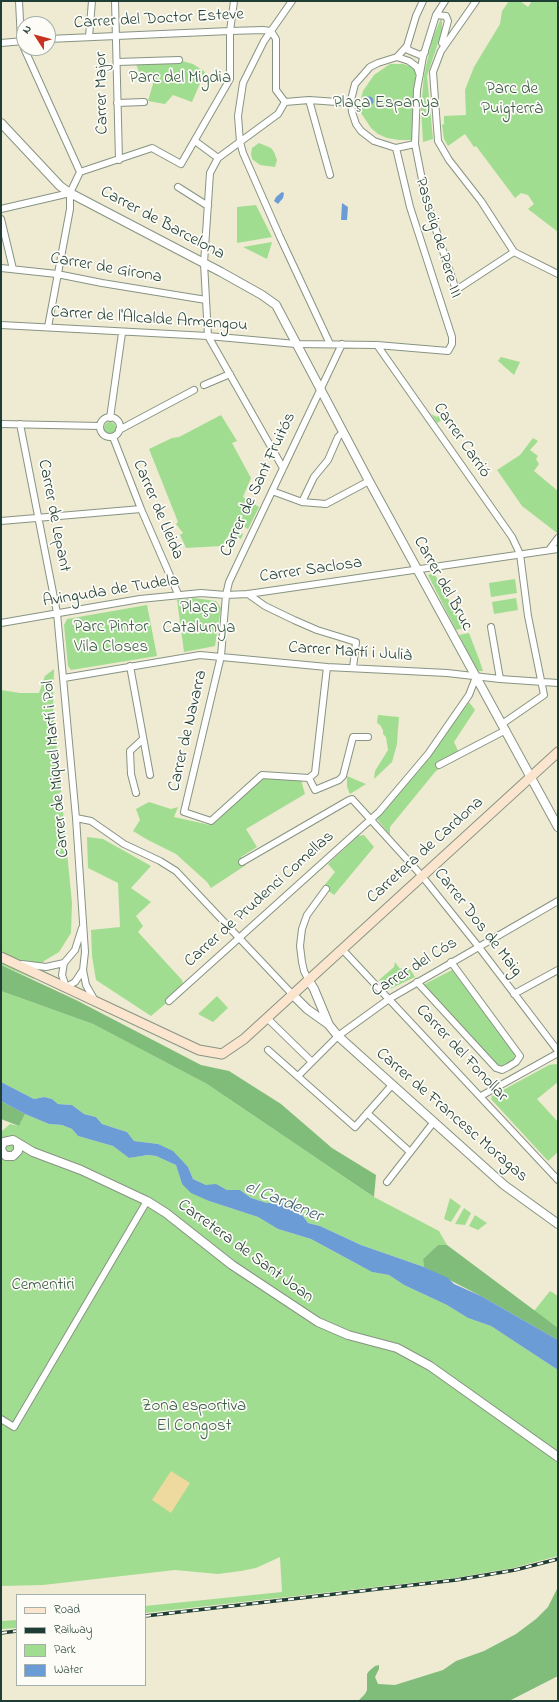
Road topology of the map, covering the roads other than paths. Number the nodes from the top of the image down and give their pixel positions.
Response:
1 (19, 1) edge
2 (92, 1) edge
3 (116, 1) edge
4 (234, 1) edge
5 (292, 1) edge
6 (423, 1) edge
7 (445, 1) edge
8 (476, 1) edge
9 (436, 15) junction
10 (20, 16) edge
11 (230, 31) junction
12 (271, 31) junction
13 (116, 36) junction
14 (89, 37) junction
15 (56, 39) edge
16 (16, 42) edge
17 (1, 43) edge
18 (445, 45) junction
19 (407, 46) junction
20 (425, 52) junction
21 (28, 56) edge
22 (398, 57) junction
23 (180, 60) dead end
24 (116, 62) junction
25 (419, 74) junction
26 (309, 100) junction
27 (144, 102) dead end
28 (285, 102) junction
29 (117, 103) junction
30 (351, 103) junction
31 (1, 122) edge
32 (195, 141) junction
33 (240, 142) junction
34 (415, 144) junction
35 (396, 148) junction
36 (218, 158) junction
37 (119, 160) junction
38 (80, 172) junction
39 (330, 175) dead end
40 (178, 187) dead end
41 (70, 193) junction
42 (208, 206) junction
43 (1, 209) edge
44 (1, 219) edge
45 (514, 252) junction
46 (204, 263) junction
47 (1, 268) edge
48 (13, 269) junction
49 (57, 274) junction
50 (558, 274) edge
51 (206, 300) junction
52 (1, 325) edge
53 (48, 327) junction
54 (122, 333) junction
55 (208, 336) junction
56 (296, 344) junction
57 (330, 344) junction
58 (342, 344) junction
59 (376, 345) junction
60 (448, 351) joint
61 (302, 355) joint
62 (230, 374) junction
63 (204, 385) dead end
64 (320, 387) junction
65 (194, 390) dead end
66 (110, 418) junction
67 (1, 424) edge
68 (20, 424) junction
69 (100, 426) junction
70 (119, 430) junction
71 (343, 432) junction
72 (112, 437) junction
73 (283, 468) junction
74 (369, 481) junction
75 (272, 492) junction
76 (302, 502) junction
77 (141, 509) junction
78 (39, 518) junction
79 (1, 521) edge
80 (558, 538) edge
81 (558, 549) edge
82 (549, 550) junction
83 (520, 554) junction
84 (418, 571) junction
85 (178, 594) junction
86 (248, 594) junction
87 (226, 595) junction
88 (57, 613) junction
89 (1, 624) edge
90 (491, 627) dead end
91 (222, 656) junction
92 (130, 666) junction
93 (327, 667) junction
94 (352, 668) junction
95 (476, 677) junction
96 (64, 678) junction
97 (500, 679) junction
98 (540, 681) junction
99 (558, 683) edge
100 (504, 727) junction
101 (368, 737) dead end
102 (142, 740) junction
103 (558, 752) edge
104 (439, 765) dead end
105 (150, 774) dead end
106 (531, 777) junction
107 (309, 778) junction
108 (136, 793) dead end
109 (76, 818) junction
110 (370, 821) junction
111 (558, 827) edge
112 (242, 862) dead end
113 (422, 876) junction
114 (326, 889) dead end
115 (558, 900) edge
116 (83, 923) junction
117 (238, 938) junction
118 (478, 946) junction
119 (342, 949) junction
120 (1, 957) edge
121 (12, 962) junction
122 (64, 962) junction
123 (451, 962) junction
124 (83, 970) junction
125 (558, 970) edge
126 (312, 976) junction
127 (417, 982) junction
128 (66, 987) junction
129 (292, 994) junction
130 (514, 994) junction
131 (94, 999) junction
132 (389, 999) junction
133 (170, 1001) dead end
134 (267, 1018) junction
135 (329, 1025) junction
136 (338, 1036) junction
137 (268, 1050) dead end
138 (558, 1052) edge
139 (312, 1062) junction
140 (298, 1076) junction
141 (392, 1085) junction
142 (481, 1096) junction
143 (367, 1113) junction
144 (433, 1123) junction
145 (18, 1144) junction
146 (2, 1148) edge
147 (33, 1152) junction
148 (410, 1152) junction
149 (16, 1155) junction
150 (558, 1180) edge
151 (386, 1182) dead end
152 (147, 1201) junction
153 (556, 1219) edge
154 (1, 1419) edge
155 (558, 1457) edge

1 - 10 street
2 - 14 street
3 - 13 street, Carrer Major
4 - 11 street
5 - 12 street
6 - 19 street
7 - 9 street
8 - 18 street
9 - 18 street
9 - 20 street
11 - 12 street, Carrer del Doctor Esteve
11 - 13 street, Carrer del Doctor Esteve
11 - 32 street
12 - 28 street
12 - 33 street
13 - 14 street, Carrer del Doctor Esteve
13 - 24 street, Carrer Major
14 - 15 street, Carrer del Doctor Esteve
16 - 17 street
18 - 45 street
19 - 20 street
19 - 22 street
20 - 25 street
21 - 38 street
22 - 25 street
22 - 30 street
23 - 24 street
24 - 29 street, Carrer Major
25 - 34 street
26 - 28 street
26 - 30 street
26 - 39 street
27 - 29 street
28 - 33 street
29 - 37 street, Carrer Major
30 - 35 street
31 - 41 street, Carrer de Barcelona
32 - 36 street
32 - 37 street
33 - 36 street
33 - 57 street
34 - 35 street
34 - 45 street, Passeig de Pere III
35 - 60 street, Passeig de Pere III
36 - 42 street
37 - 38 street
38 - 41 street
40 - 42 street
41 - 43 street
41 - 46 street, Carrer de Barcelona
41 - 49 street
42 - 46 street
44 - 48 street
45 - 50 street
46 - 51 street
46 - 56 street, Carrer de Barcelona
47 - 48 street, Carrer de Girona
48 - 49 street, Carrer de Girona
49 - 51 street, Carrer de Girona
49 - 53 street
51 - 55 street
52 - 53 street, Carrer de l'Alcalde Armengou
53 - 54 street, Carrer de l'Alcalde Armengou
54 - 55 street, Carrer de l'Alcalde Armengou
54 - 66 street
55 - 56 street, Carrer de l'Alcalde Armengou
55 - 62 street
56 - 57 street, Carrer de l'Alcalde Armengou
56 - 61 street, Carrer de Barcelona
57 - 58 street, Carrer de l'Alcalde Armengou
58 - 59 street, Carrer de l'Alcalde Armengou
58 - 64 street, Carrer de Sant Fruitós
59 - 60 street, Carrer de l'Alcalde Armengou
59 - 83 street, Carrer Carrió
61 - 64 street, Carrer del Bruc
62 - 63 street
62 - 73 street
64 - 71 street, Carrer del Bruc
64 - 73 street, Carrer de Sant Fruitós
65 - 70 street
66 - 69 street
66 - 70 street
67 - 68 street
68 - 69 street
68 - 78 street, Carrer de Lepant
69 - 72 street
70 - 72 street
71 - 74 street, Carrer del Bruc
71 - 76 street
72 - 77 street, Carrer de Lleida
73 - 75 street, Carrer de Sant Fruitós
74 - 76 street
74 - 84 street, Carrer del Bruc
75 - 76 street
75 - 87 street, Carrer de Sant Fruitós
77 - 78 street
77 - 85 street, Carrer de Lleida
78 - 79 street
78 - 88 street, Carrer de Lepant
80 - 82 street
81 - 82 street
82 - 83 street
83 - 84 street
83 - 98 street, Carrer Carrió
84 - 86 street, Carrer Saclosa
84 - 95 street, Carrer del Bruc
85 - 87 street, Avinguda de Tudela
85 - 88 street, Avinguda de Tudela
86 - 87 street, Carrer Saclosa
86 - 94 street
87 - 91 street
88 - 89 street, Avinguda de Tudela
88 - 96 street, Carrer de Miquel Martí i Pol
90 - 97 street
91 - 92 street, Carrer Martí i Julià
91 - 93 street, Carrer Martí i Julià
91 - 107 street, Carrer de Navarra
92 - 96 street, Carrer Martí i Julià
92 - 102 street
93 - 94 street, Carrer Martí i Julià
93 - 107 street
94 - 95 street, Carrer Martí i Julià
95 - 97 street, Carrer Martí i Julià
95 - 100 street, Carrer del Bruc
95 - 110 street, Carrer de Prudenci Comellas
96 - 109 street, Carrer de Miquel Martí i Pol
97 - 98 street, Carrer Martí i Julià
98 - 99 street, Carrer Martí i Julià
98 - 100 street, Carrer Carrió
100 - 104 street
100 - 106 street, Carrer del Bruc
101 - 107 street
102 - 105 street
102 - 108 street
103 - 106 main road, Carretera de Cardona
106 - 111 street, Carrer del Bruc
106 - 113 main road, Carretera de Cardona
109 - 116 street, Carrer de Miquel Martí i Pol
109 - 117 street
110 - 112 street, Carrer Dos de Maig
110 - 113 street, Carrer Dos de Maig
110 - 117 street, Carrer de Prudenci Comellas
113 - 118 street, Carrer Dos de Maig
113 - 119 main road, Carretera de Cardona
114 - 126 street
115 - 118 street, Carrer del Cós
116 - 122 street, Carrer de Miquel Martí i Pol
116 - 124 street, Carrer de Miquel Martí i Pol
117 - 129 street
117 - 133 street, Carrer de Prudenci Comellas
118 - 123 street, Carrer del Cós
118 - 130 street, Carrer Dos de Maig
119 - 126 main road, Carretera de Cardona
119 - 132 street, Carrer del Fonollar
120 - 121 main road, Carretera de Cardona
121 - 122 street
121 - 128 main road, Carretera de Cardona
122 - 128 street
123 - 127 street, Carrer del Cós
123 - 127 street
124 - 128 street
124 - 131 street, Carrer de Miquel Martí i Pol
125 - 130 street
126 - 129 main road, Carretera de Cardona
126 - 135 street, Carrer de Francesc Moragas
127 - 132 street, Carrer del Cós
128 - 131 main road, Carretera de Cardona
129 - 134 main road, Carretera de Cardona
129 - 135 street, Carrer de Francesc Moragas
130 - 138 street, Carrer Dos de Maig
131 - 134 main road, Carretera de Cardona
132 - 136 street, Carrer del Cós
132 - 142 street, Carrer del Fonollar
134 - 139 street
135 - 136 street, Carrer de Francesc Moragas
136 - 139 street, Carrer del Cós
136 - 141 street, Carrer de Francesc Moragas
137 - 140 street
138 - 142 street
139 - 140 street, Carrer del Cós
140 - 143 street
141 - 143 street
141 - 144 street, Carrer de Francesc Moragas
142 - 150 street, Carrer del Fonollar
143 - 148 street
144 - 148 street
144 - 153 street, Carrer de Francesc Moragas
145 - 146 street
145 - 147 street, Carretera de Sant Joan
145 - 149 street
146 - 149 street
147 - 149 street
147 - 152 street, Carretera de Sant Joan
148 - 151 street
152 - 154 street
152 - 155 street, Carretera de Sant Joan

